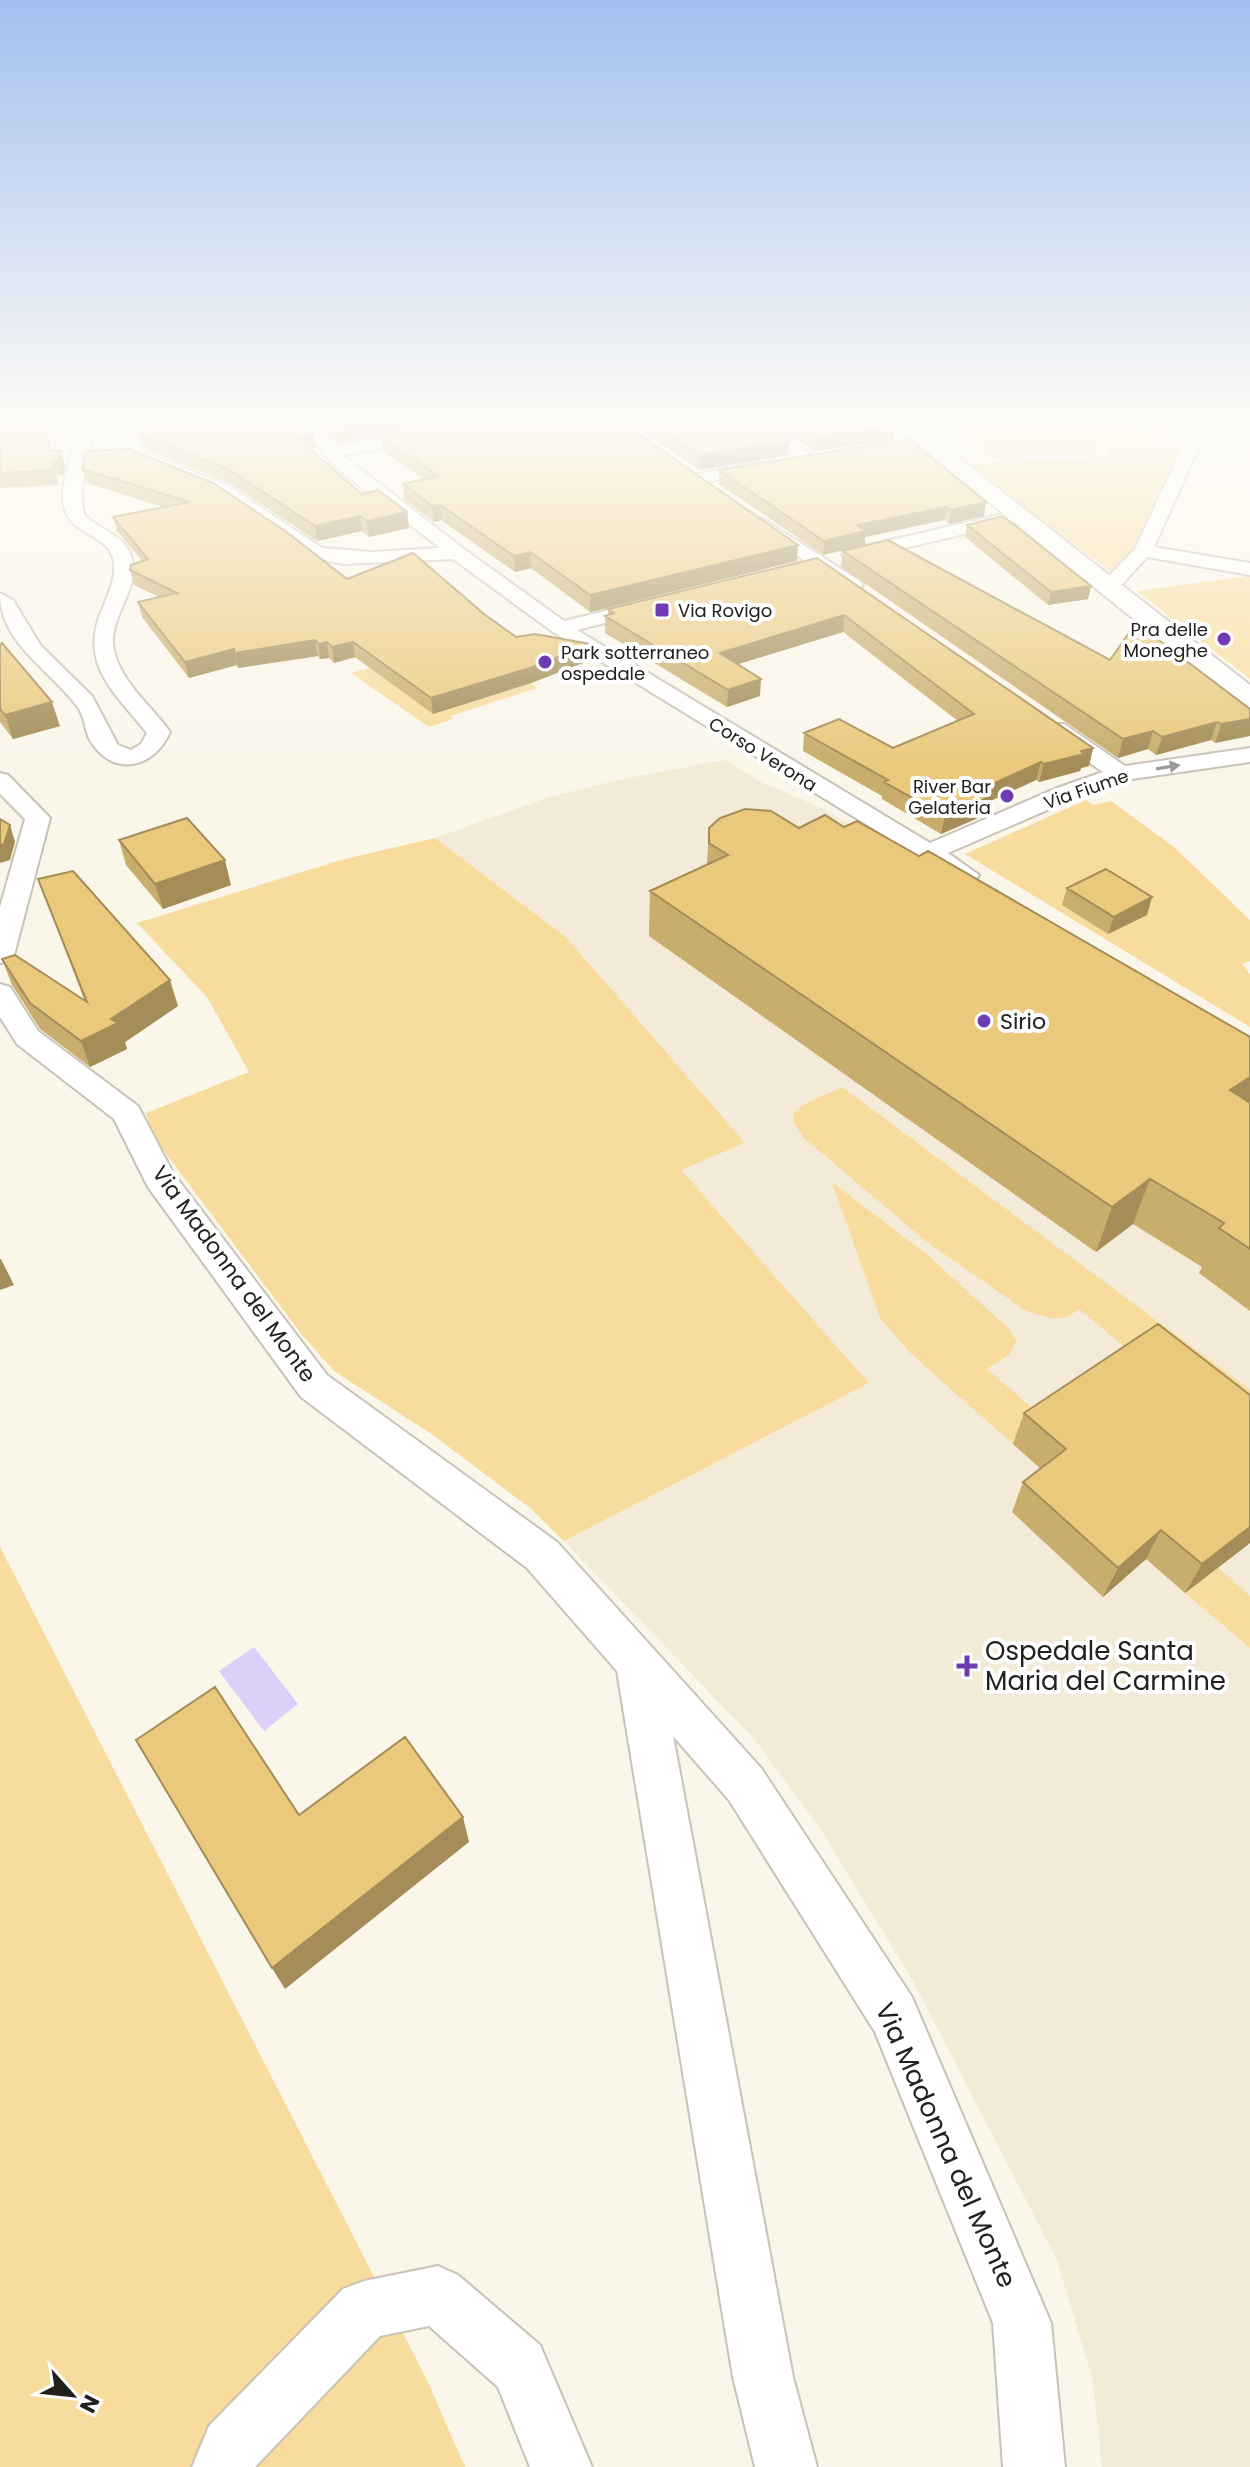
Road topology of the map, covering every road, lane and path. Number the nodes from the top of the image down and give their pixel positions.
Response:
1 (101, 537) edge
2 (293, 537) edge
3 (437, 537) edge
4 (781, 537) edge
5 (927, 537) edge
6 (1047, 537) edge
7 (1149, 537) edge
8 (1143, 551) junction
9 (457, 553) junction
10 (819, 563) junction
11 (797, 568) edge
12 (1250, 569) edge
13 (1108, 588) junction
14 (865, 594) edge
15 (0, 599) edge
16 (665, 601) edge
17 (560, 628) junction
18 (1250, 699) edge
19 (1040, 718) edge
20 (1250, 755) edge
21 (1121, 774) junction
22 (0, 780) edge
23 (930, 852) junction
24 (992, 891) edge
25 (0, 955) edge
26 (0, 993) edge
27 (637, 1662) junction
28 (223, 2467) edge
29 (561, 2467) edge
30 (786, 2467) edge
31 (1034, 2467) edge

1 - 15 street
2 - 9 street
3 - 9 street, Corso Verona
4 - 10 street
5 - 10 street
6 - 13 main road
7 - 8 street
8 - 12 street
8 - 13 street
9 - 17 street, Corso Verona
10 - 11 street
10 - 14 street
13 - 18 main road
16 - 17 street
17 - 23 street, Corso Verona
19 - 21 street
21 -> 20 street, Via Fiume
21 - 23 street, Via Fiume
22 - 25 street
23 - 24 street, Corso Verona
26 - 27 street, Via Madonna del Monte
27 - 30 street
27 - 31 street, Via Madonna del Monte
28 - 29 street

